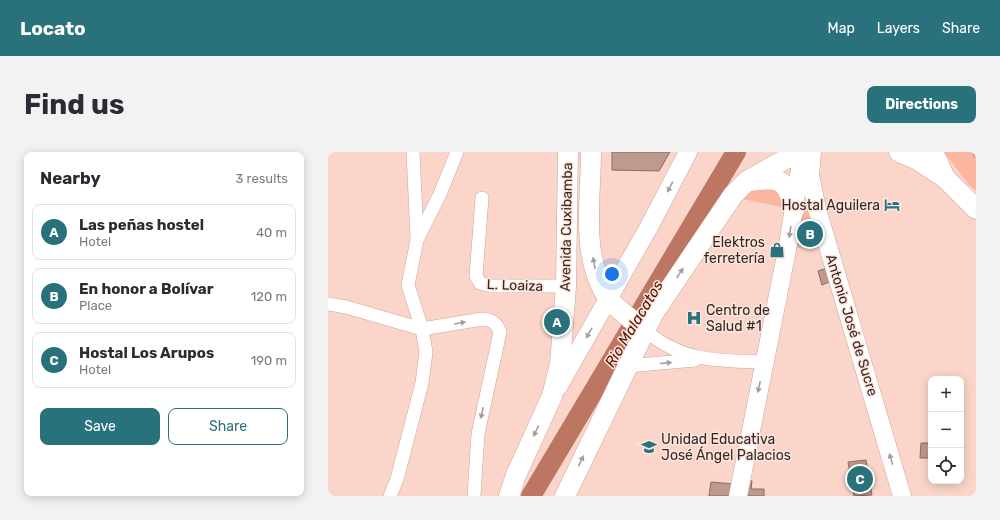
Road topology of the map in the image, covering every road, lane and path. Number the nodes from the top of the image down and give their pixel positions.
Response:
1 (413, 152) edge
2 (457, 152) edge
3 (568, 152) edge
4 (590, 152) edge
5 (688, 152) edge
6 (798, 152) edge
7 (802, 152) edge
8 (812, 152) edge
9 (899, 152) edge
10 (933, 152) edge
11 (945, 178) junction
12 (747, 181) junction
13 (482, 198) dead end
14 (817, 209) junction
15 (976, 209) edge
16 (794, 212) junction
17 (417, 240) junction
18 (566, 286) junction
19 (328, 294) edge
20 (608, 299) junction
21 (328, 304) edge
22 (346, 307) junction
23 (422, 329) junction
24 (645, 330) junction
25 (708, 359) junction
26 (764, 362) junction
27 (627, 366) junction
28 (552, 396) junction
29 (390, 496) edge
30 (474, 496) edge
31 (509, 496) edge
32 (565, 496) edge
33 (738, 496) edge
34 (902, 496) edge

1 - 17 street
2 - 17 street
3 - 18 main road, Avenida Cuxibamba
20 -> 4 main road, Avenida Cuxibamba
5 -> 20 street
6 - 12 main road
7 - 16 street
8 - 14 street, Antonio José de Sucre
9 - 11 main road
10 - 11 main road
11 - 15 main road
12 - 16 main road
24 -> 12 main road
13 - 18 street, L. Loaiza
14 - 16 street
34 -> 14 street, Antonio José de Sucre
16 -> 26 street
17 - 23 street
18 - 28 main road, Avenida Cuxibamba
19 - 22 street
20 - 24 main road
20 -> 28 street
21 - 22 street
22 - 23 street
23 - 29 street
23 -> 30 street
24 - 25 street
24 - 27 main road
25 - 26 street
27 -> 25 street
26 -> 33 street
32 -> 27 main road
28 -> 31 main road, Avenida Cuxibamba

